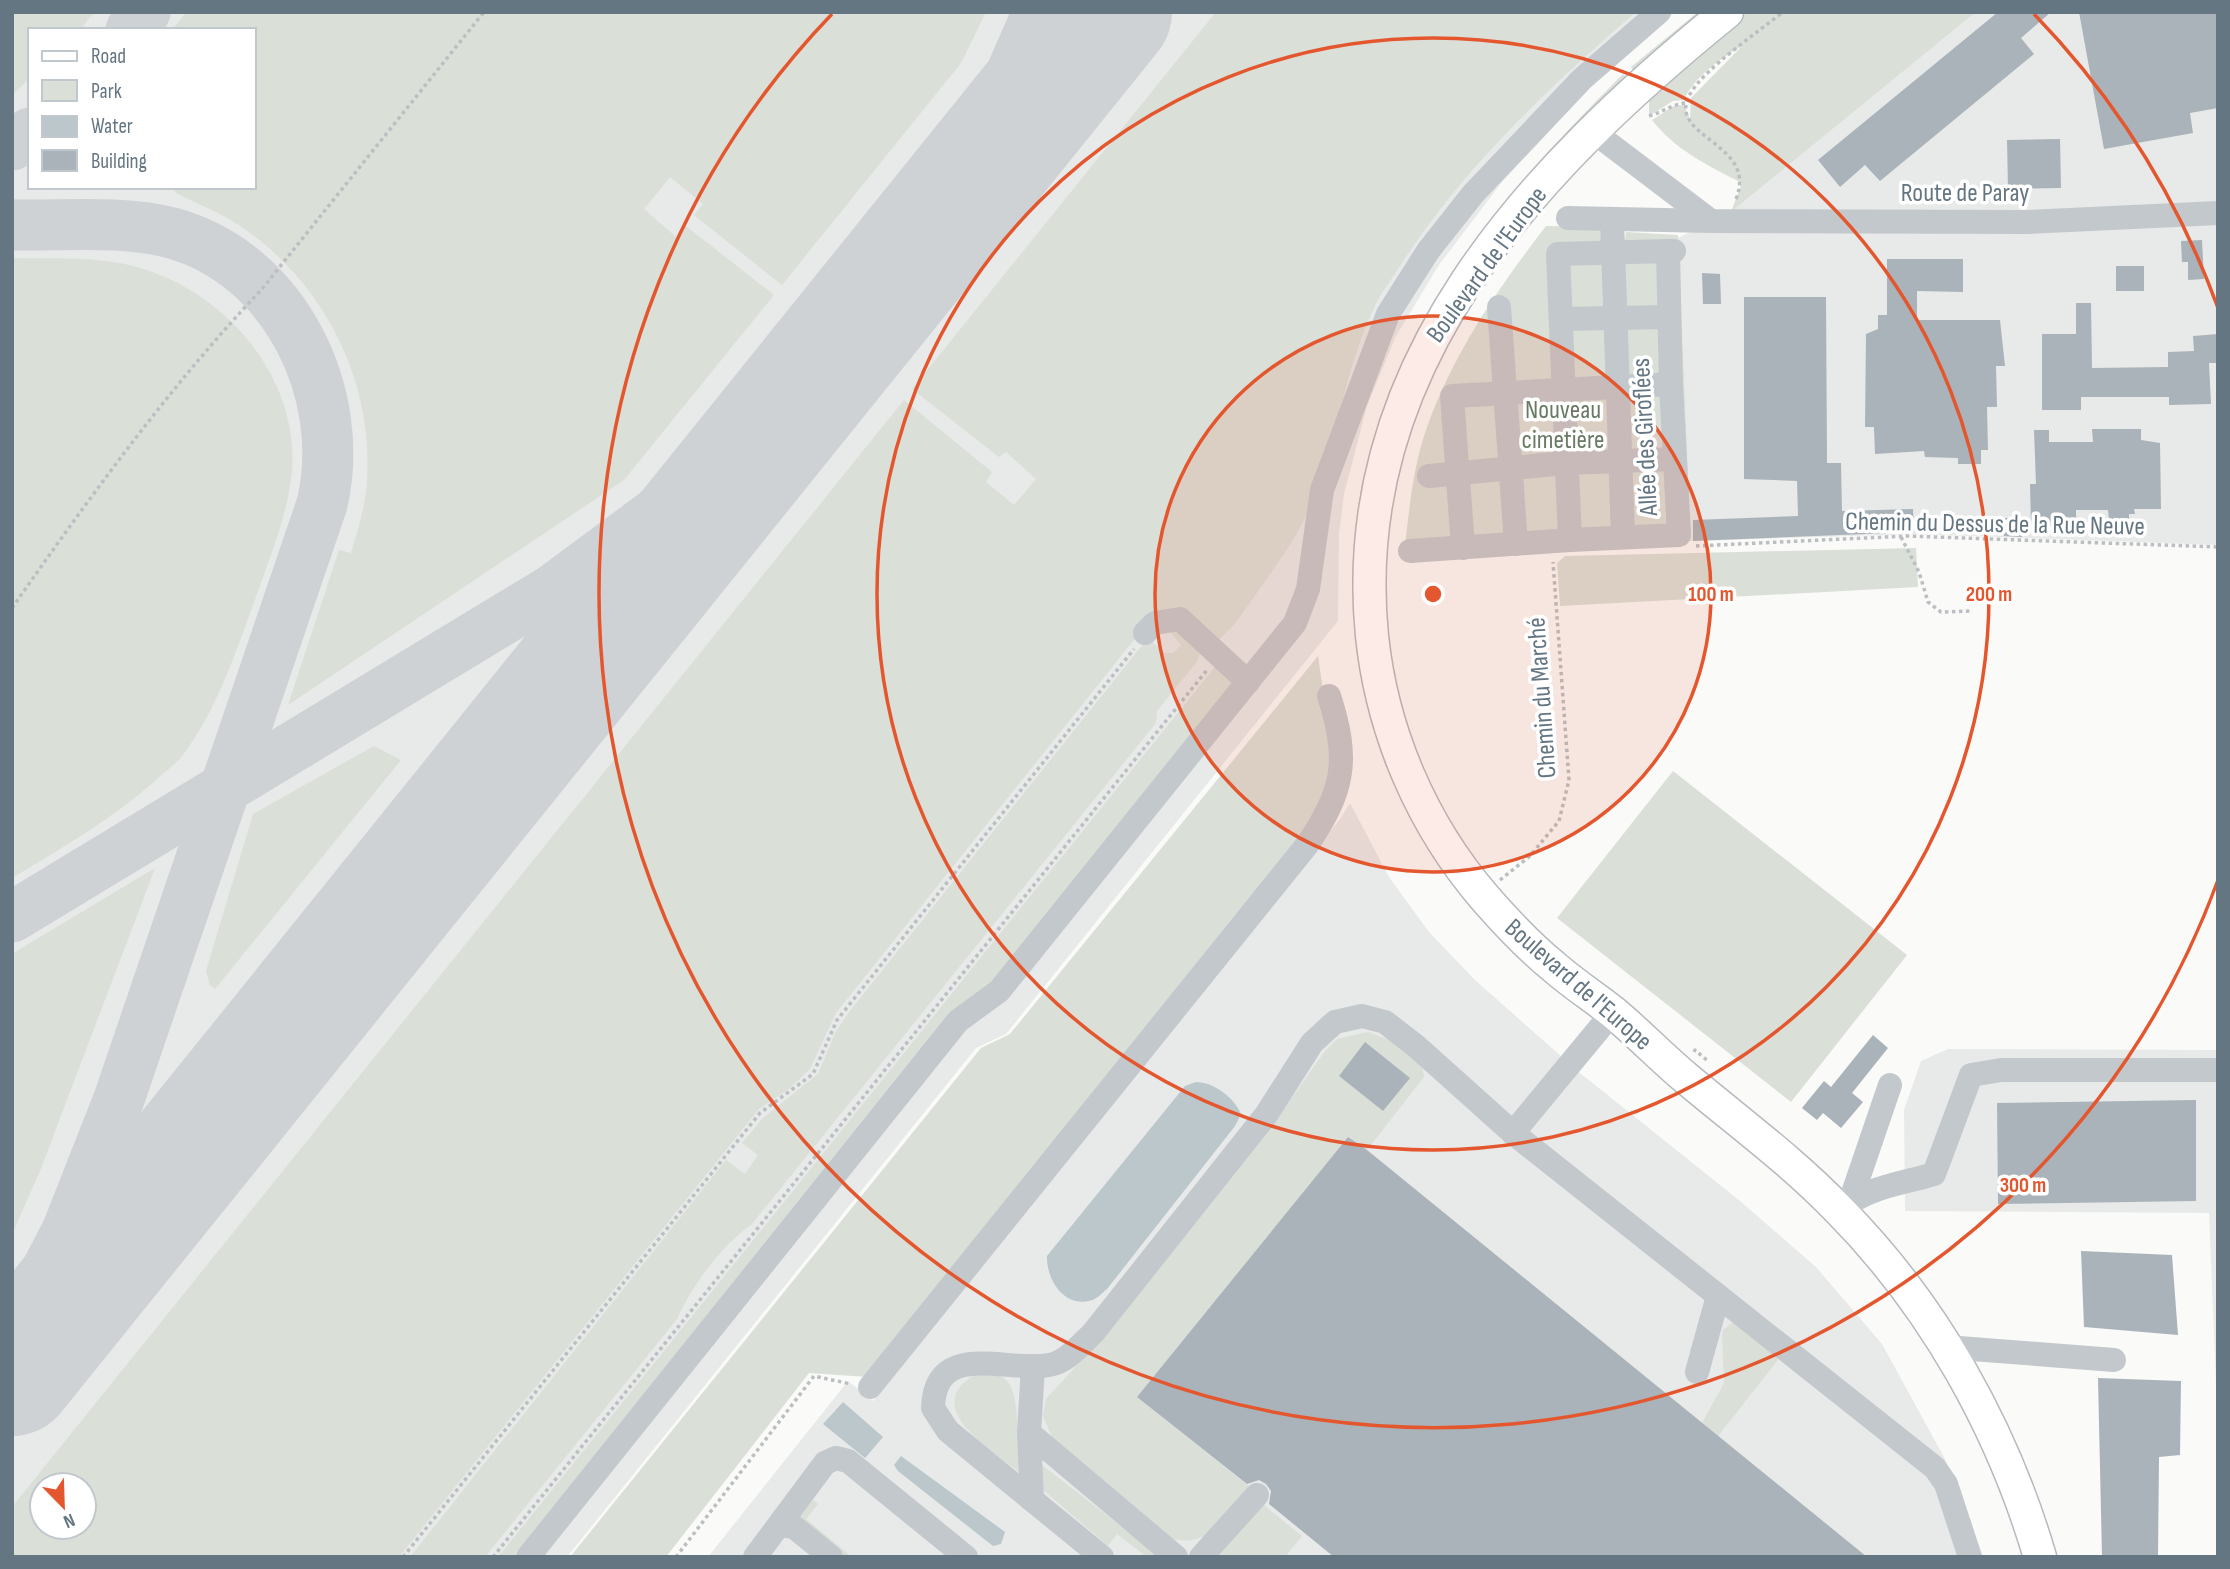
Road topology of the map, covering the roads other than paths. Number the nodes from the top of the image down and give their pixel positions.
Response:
1 (1659, 12) edge
2 (1727, 12) edge
3 (1591, 130) junction
4 (2218, 213) edge
5 (1568, 218) dead end
6 (1612, 219) junction
7 (1712, 221) junction
8 (1613, 251) junction
9 (1499, 307) dead end
10 (1669, 317) junction
11 (1615, 318) junction
12 (1561, 319) junction
13 (1671, 384) junction
14 (1618, 387) junction
15 (1562, 388) junction
16 (1505, 392) junction
17 (1675, 459) junction
18 (1620, 461) junction
19 (1565, 463) junction
20 (1511, 468) junction
21 (1458, 473) junction
22 (1429, 475) dead end
23 (1623, 537) junction
24 (1516, 544) junction
25 (1463, 548) junction
26 (1562, 549) junction
27 (1410, 551) dead end
28 (1145, 633) road end
29 (1248, 682) junction
30 (1329, 696) dead end
31 (1613, 1012) junction
32 (2218, 1070) edge
33 (1890, 1085) dead end
34 (1513, 1133) junction
35 (1845, 1206) junction
36 (1718, 1296) junction
37 (1946, 1348) junction
38 (2113, 1360) dead end
39 (1033, 1366) junction
40 (1697, 1372) dead end
41 (870, 1387) road end
42 (1030, 1433) junction
43 (1257, 1495) dead end
44 (1032, 1500) junction
45 (780, 1525) junction
46 (964, 1556) edge
47 (528, 1557) edge
48 (755, 1557) edge
49 (831, 1557) edge
50 (1102, 1557) edge
51 (1177, 1557) edge
52 (1201, 1557) edge
53 (1970, 1557) edge
54 (2040, 1557) edge

1 - 29 street
2 - 3 main road, Boulevard de l'Europe
3 - 7 street
3 - 31 main road, Boulevard de l'Europe
4 - 7 street, Route de Paray
5 - 6 street, Route de Paray
6 - 7 street, Route de Paray
6 - 8 street
8 - 10 street, Allée des Giroflées
8 - 11 street
8 - 12 street, Allée des Giroflées
9 - 16 street
10 - 11 street
10 - 13 street, Allée des Giroflées
11 - 12 street
11 - 14 street
12 - 15 street, Allée des Giroflées
13 - 14 street
13 - 17 street, Allée des Giroflées
14 - 15 street
14 - 18 street
15 - 16 street
15 - 19 street, Allée des Giroflées
16 - 20 street
16 - 21 street
17 - 18 street
17 - 23 street, Allée des Giroflées
18 - 19 street
18 - 23 street
19 - 20 street
19 - 26 street, Allée des Giroflées
20 - 21 street
20 - 24 street
21 - 22 street
21 - 25 street
23 - 26 street, Allée des Giroflées
24 - 25 street
24 - 26 street
25 - 27 street
28 - 29 street
29 - 47 street
30 - 41 street
31 - 34 street
31 - 35 main road, Boulevard de l'Europe
32 - 35 street
33 - 35 street
34 - 36 street
34 - 39 street
35 - 37 main road, Boulevard de l'Europe
36 - 40 street
36 - 53 street
37 - 38 street
37 - 54 main road, Boulevard de l'Europe
39 - 42 street
39 - 44 street
42 - 44 street
42 - 51 street
43 - 52 street
44 - 50 street
45 - 46 street
45 - 48 street
45 - 49 street

